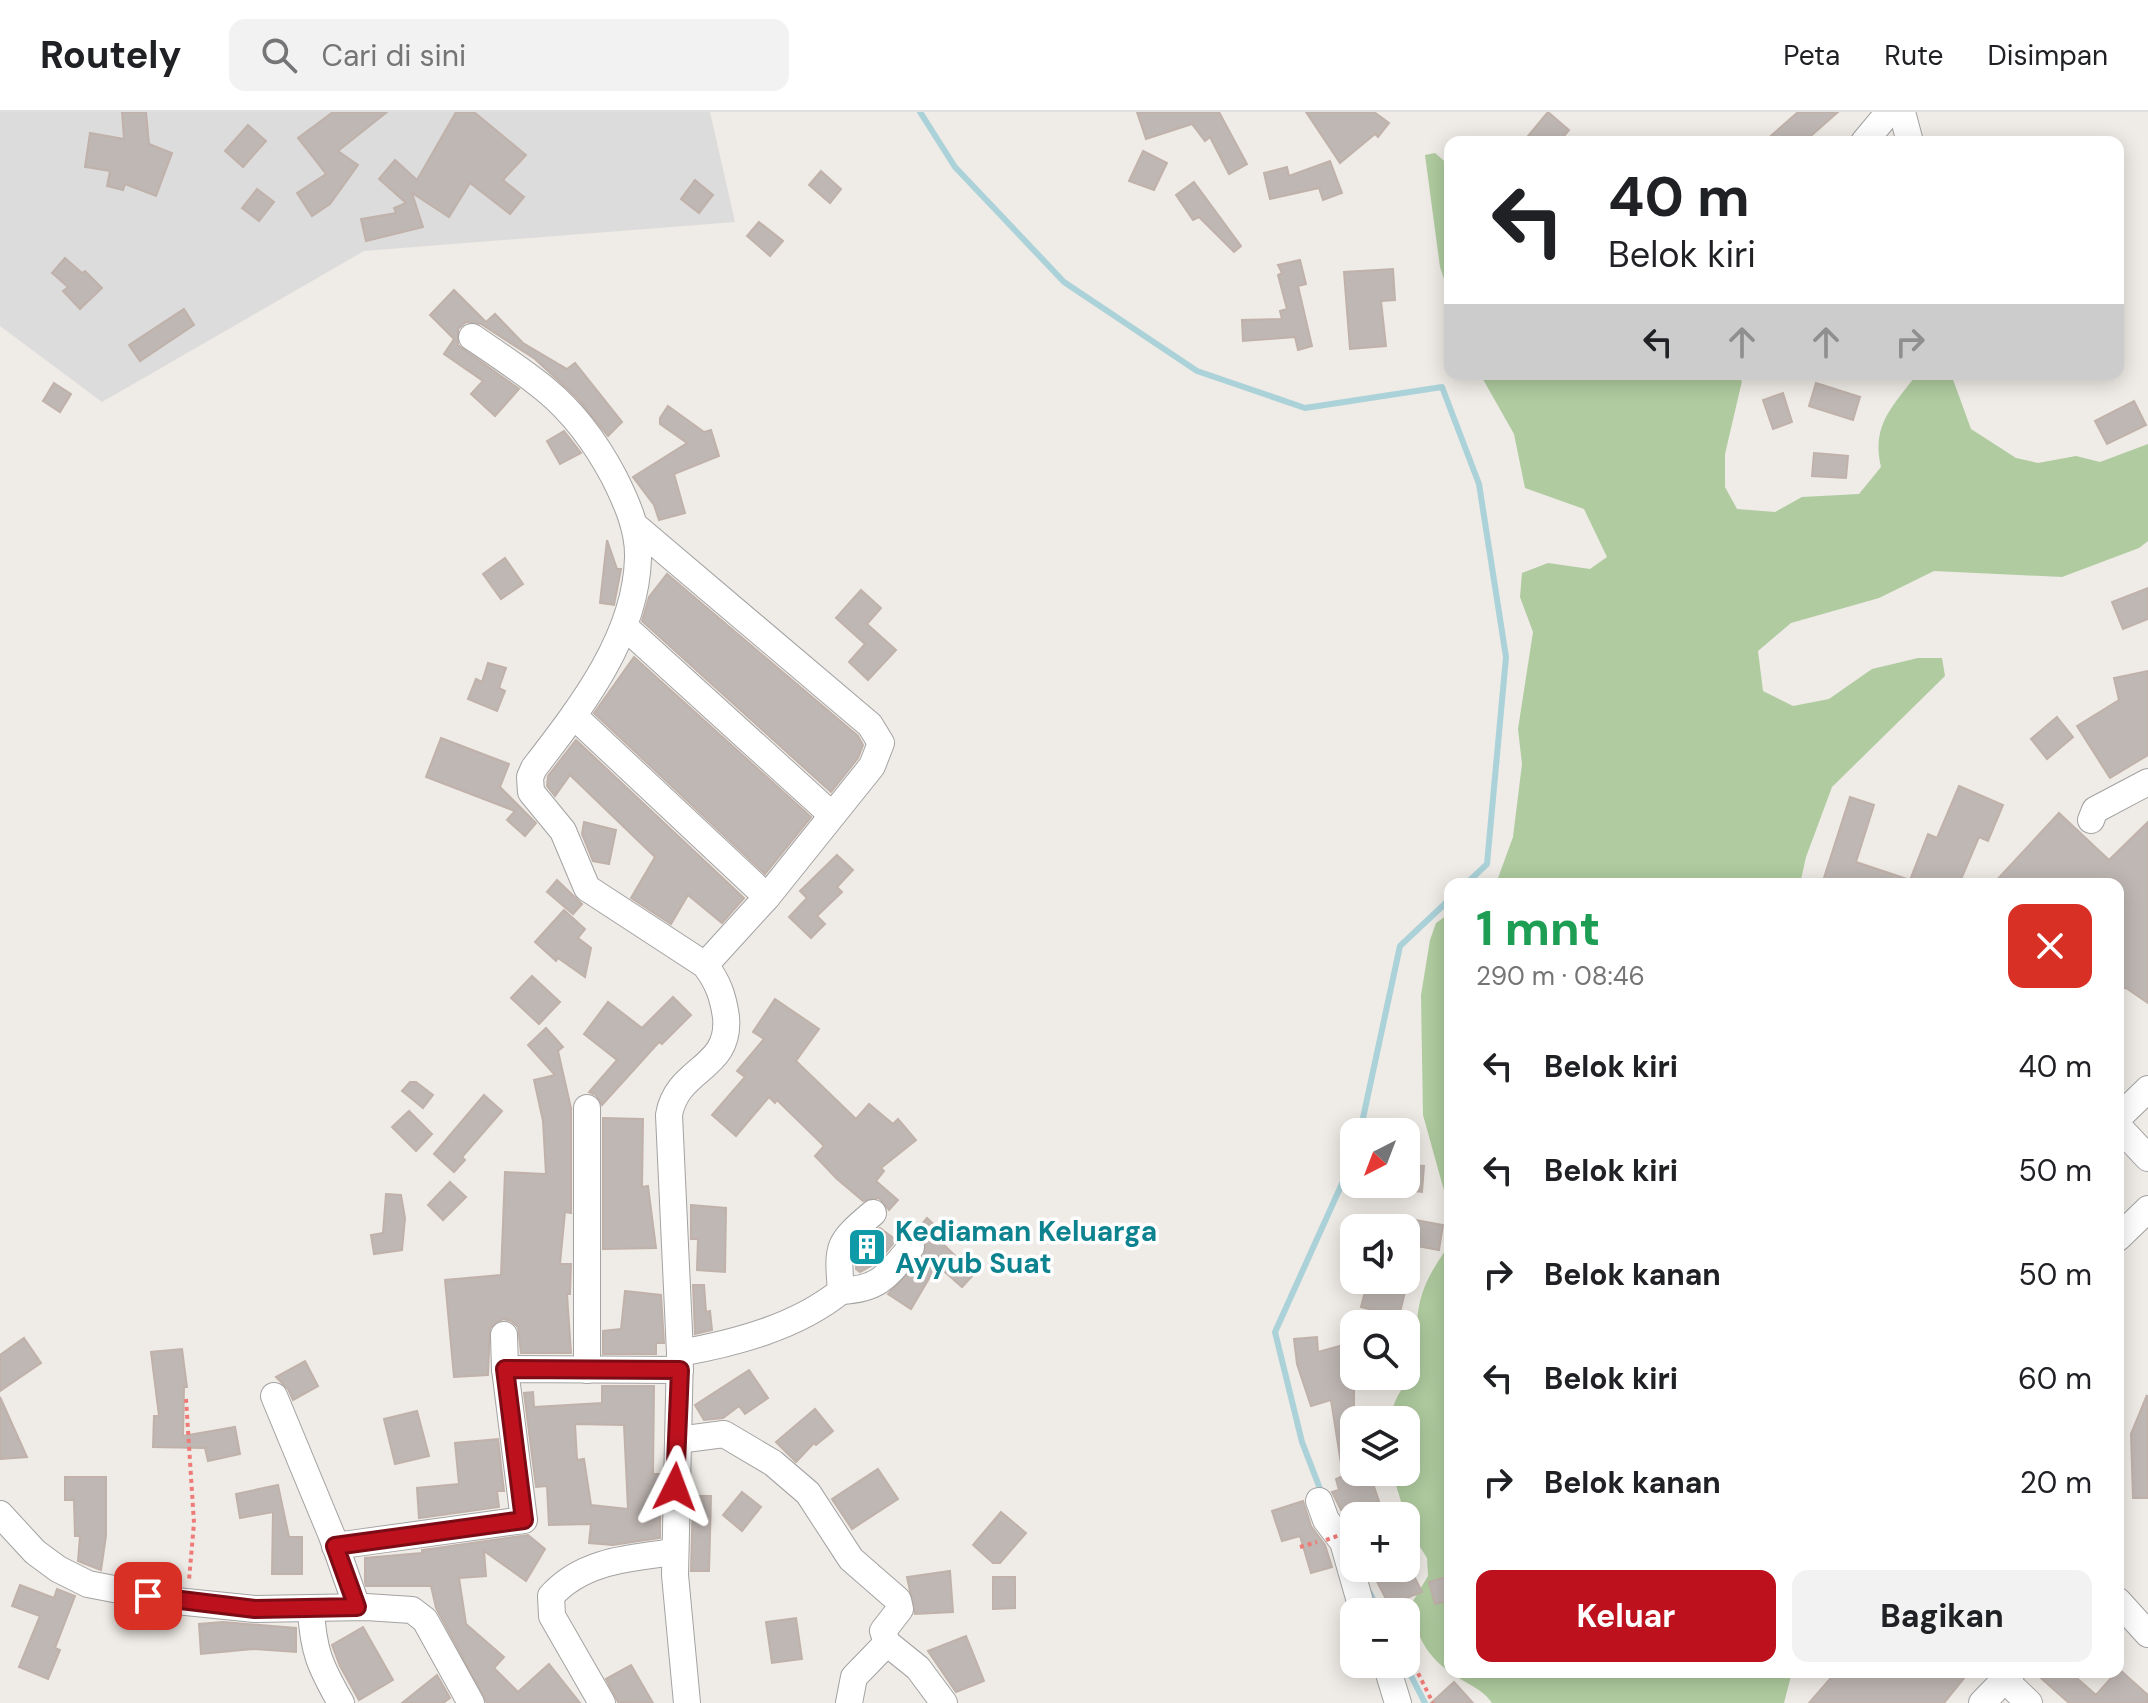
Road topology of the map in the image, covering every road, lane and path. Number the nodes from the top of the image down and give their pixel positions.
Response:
1 (1889, 112) edge
2 (1902, 112) edge
3 (1869, 136) edge
4 (1908, 136) edge
5 (472, 337) dead end
6 (634, 525) junction
7 (625, 627) junction
8 (574, 716) junction
9 (2148, 782) edge
10 (832, 815) junction
11 (2091, 820) dead end
12 (767, 897) junction
13 (705, 965) junction
14 (2148, 1089) edge
15 (587, 1108) dead end
16 (2124, 1112) edge
17 (2124, 1132) edge
18 (2148, 1158) edge
19 (2148, 1209) edge
20 (873, 1213) dead end
21 (2124, 1232) edge
22 (911, 1247) dead end
23 (841, 1291) junction
24 (504, 1335) dead end
25 (680, 1362) junction
26 (505, 1369) junction
27 (587, 1370) junction
28 (274, 1396) dead end
29 (186, 1399) dead end
30 (678, 1440) junction
31 (1319, 1501) dead end
32 (0, 1514) edge
33 (1340, 1535) edge
34 (1326, 1540) dead end
35 (335, 1546) junction
36 (675, 1552) junction
37 (1359, 1598) edge
38 (187, 1602) junction
39 (357, 1607) junction
40 (2124, 1608) edge
41 (311, 1609) junction
42 (2148, 1634) edge
43 (887, 1643) junction
44 (1420, 1677) edge
45 (1390, 1678) edge
46 (2007, 1678) edge
47 (2010, 1678) edge
48 (341, 1703) edge
49 (471, 1703) edge
50 (602, 1703) edge
51 (687, 1703) edge
52 (849, 1703) edge
53 (944, 1703) edge
54 (1398, 1703) edge
55 (1433, 1703) edge
56 (1982, 1703) edge
57 (2029, 1703) edge

1 - 3 street
2 - 4 street
5 - 6 street
6 - 7 street
6 - 10 street
7 - 8 street
7 - 10 street
8 - 12 street
8 - 13 street
9 - 11 street
10 - 12 street
12 - 13 street
13 - 25 street
14 - 16 street
15 - 27 street
17 - 18 street
19 - 21 street
20 - 23 street
22 - 23 street
23 - 25 street
24 - 26 street
25 - 27 street
25 - 30 street
26 - 27 street
26 - 35 street
28 - 35 street
29 - 38 path
30 - 36 street
30 - 43 street
31 - 37 street
32 - 38 street
33 - 34 path, bridge
35 - 39 street
36 - 50 street
36 - 51 street
38 - 41 street
39 - 41 street
39 - 49 street
40 - 42 street
41 - 48 street
43 - 52 street
43 - 53 street
44 - 55 path
45 - 54 street
46 - 56 street
47 - 57 street

